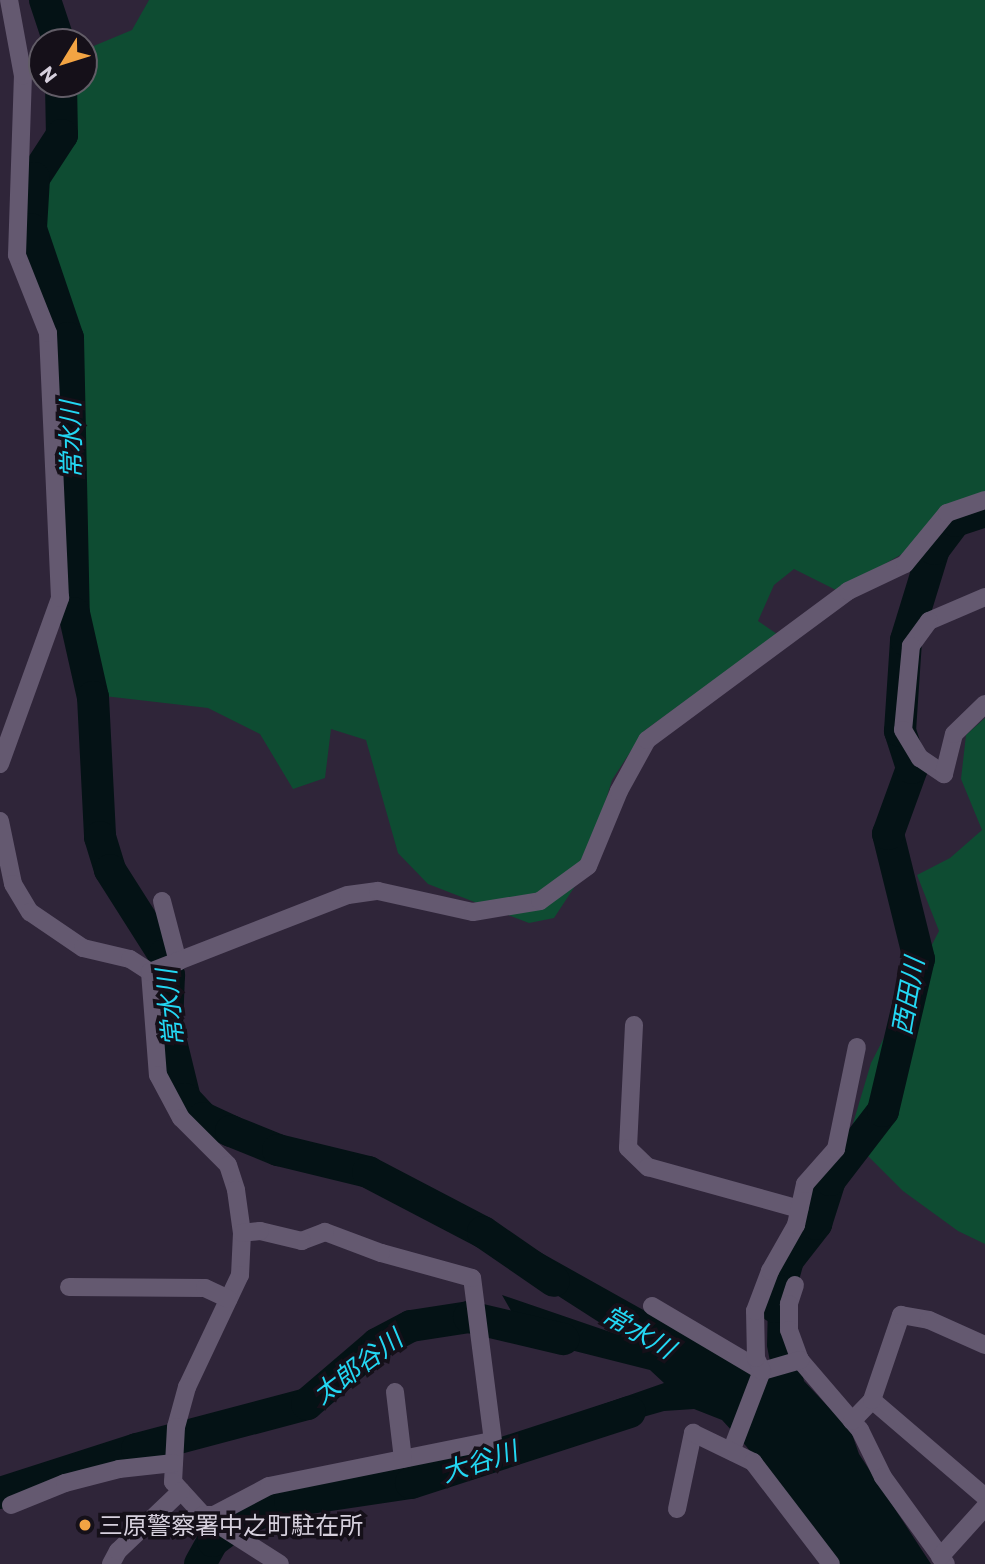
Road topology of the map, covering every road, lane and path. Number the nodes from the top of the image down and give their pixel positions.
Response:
1 (9, 0) edge
2 (985, 500) edge
3 (985, 597) edge
4 (985, 704) edge
5 (0, 764) edge
6 (0, 821) edge
7 (162, 901) dead end
8 (178, 962) junction
9 (150, 972) junction
10 (634, 1025) dead end
11 (857, 1047) dead end
12 (799, 1209) junction
13 (242, 1233) junction
14 (795, 1285) dead end
15 (69, 1287) dead end
16 (229, 1299) junction
17 (652, 1306) dead end
18 (985, 1345) edge
19 (800, 1360) junction
20 (762, 1371) junction
21 (395, 1392) dead end
22 (872, 1400) junction
23 (852, 1421) junction
24 (732, 1449) junction
25 (174, 1458) junction
26 (403, 1459) junction
27 (181, 1491) junction
28 (985, 1497) edge
29 (11, 1505) dead end
30 (985, 1507) edge
31 (677, 1509) dead end
32 (204, 1515) junction
33 (943, 1561) edge
34 (111, 1564) edge
35 (280, 1564) edge
36 (831, 1564) edge

1 - 5 street
2 - 8 street
3 - 4 street
6 - 9 street
7 - 8 street
8 - 9 street
9 - 13 street
10 - 12 street
11 - 12 street
12 - 20 street
13 - 16 street
13 - 26 street
14 - 19 street
15 - 16 street
16 - 25 street
17 - 20 street
18 - 22 street
19 - 20 street
19 - 23 street
20 - 24 street
21 - 26 street
22 - 23 street
22 - 28 street
23 - 33 street
24 - 31 street
24 - 36 street
25 - 27 street
25 - 29 street
26 - 32 street
27 - 32 street
27 - 34 street
30 - 33 street
32 - 35 street

